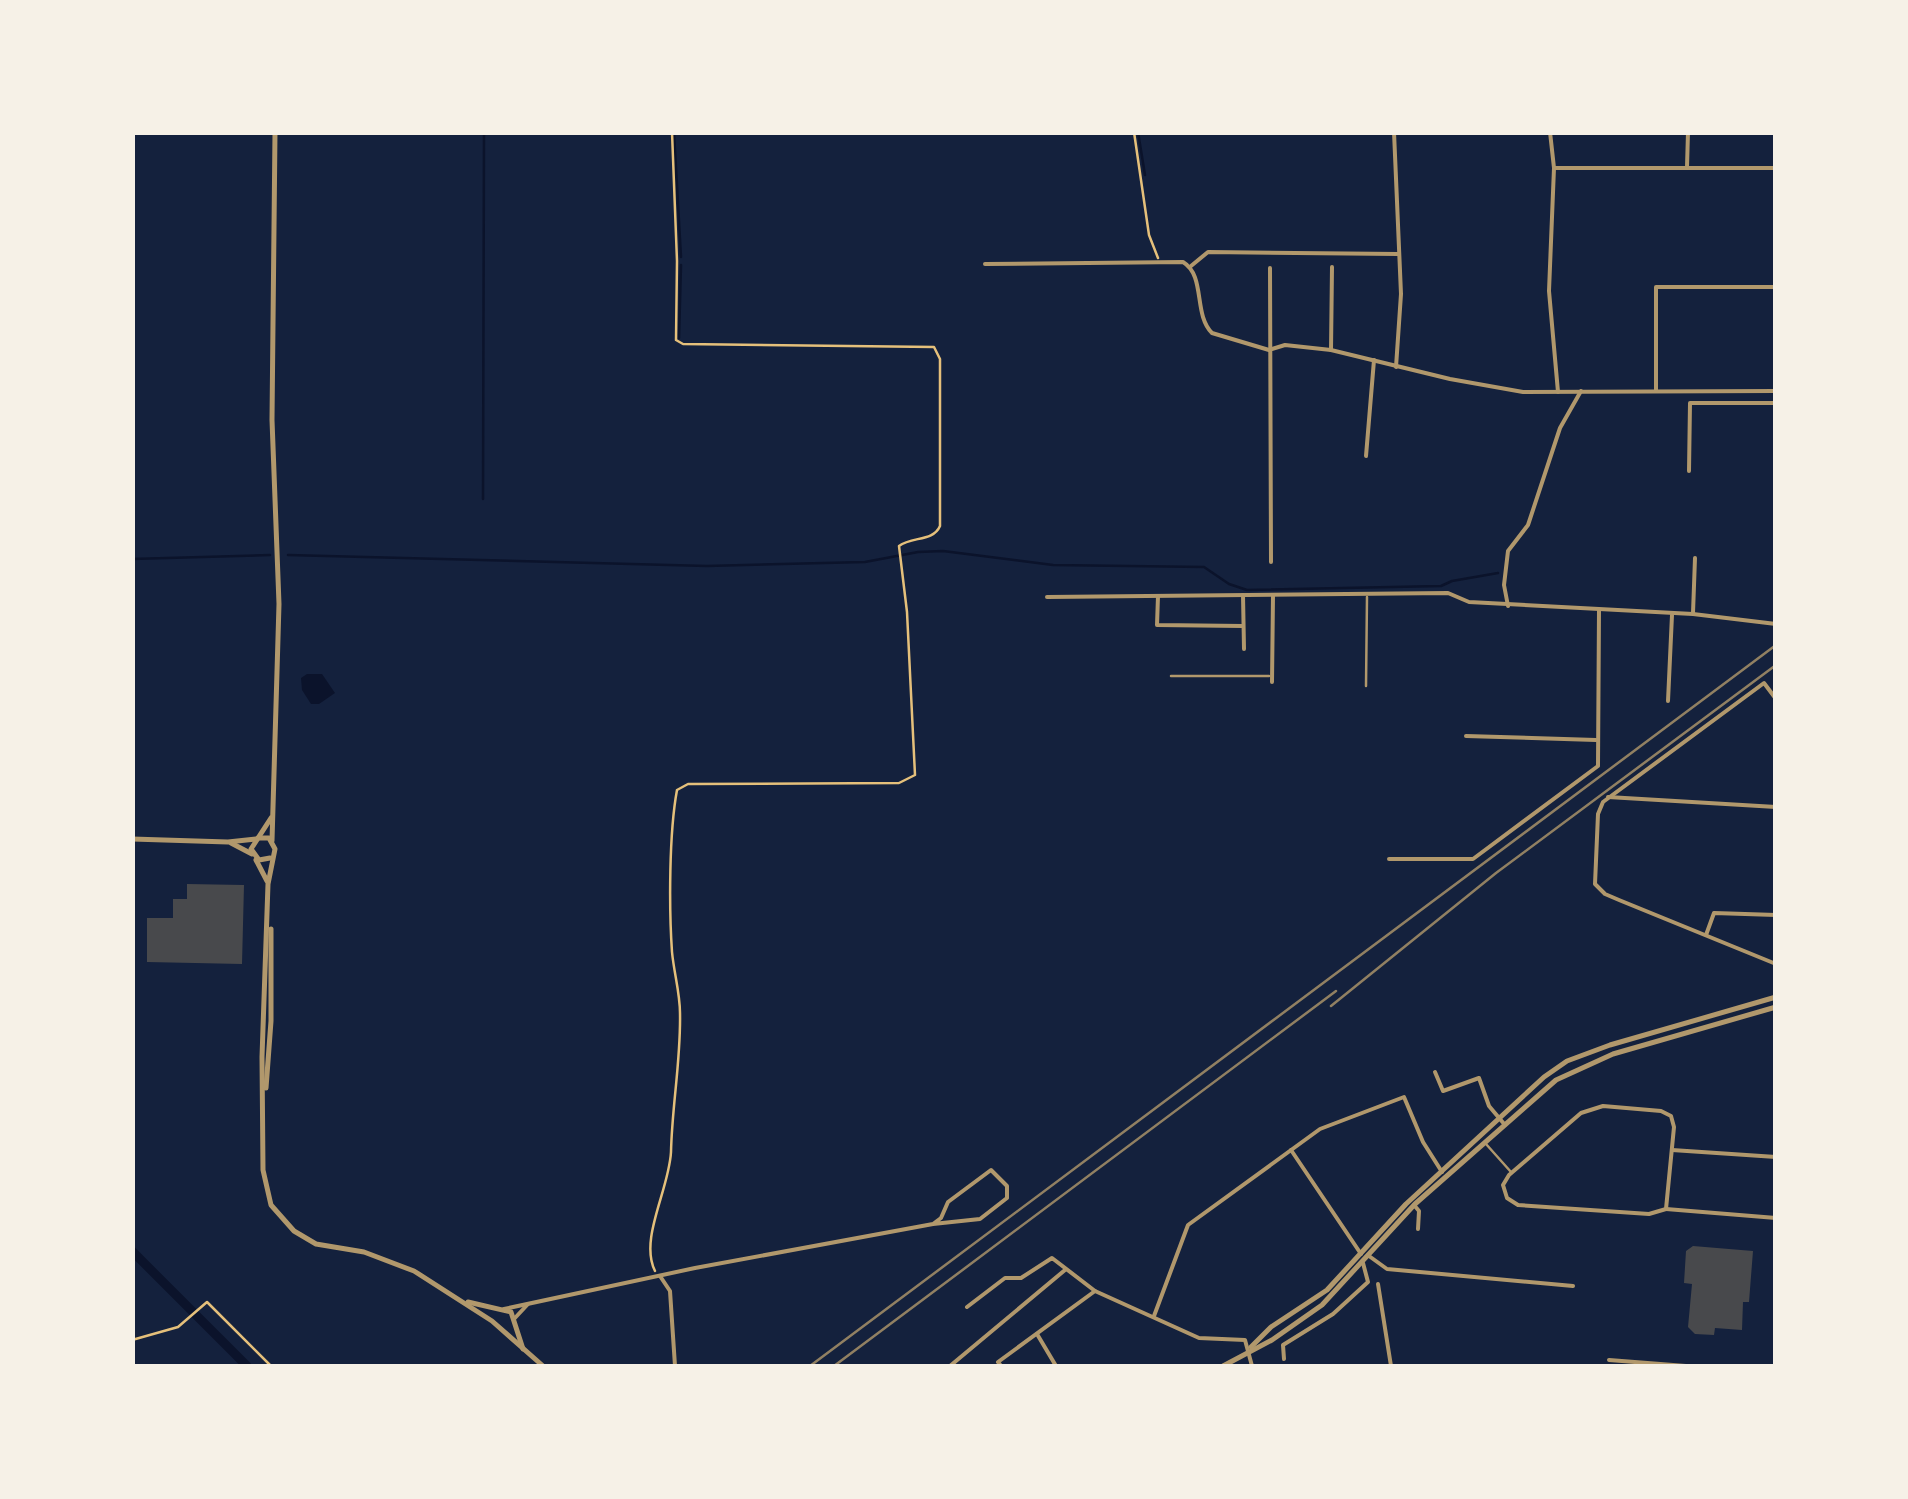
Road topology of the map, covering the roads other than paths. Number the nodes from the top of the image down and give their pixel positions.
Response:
1 (274, 132) edge
2 (1394, 132) edge
3 (1550, 132) edge
4 (1688, 132) edge
5 (1687, 167) junction
6 (1554, 168) junction
7 (1776, 168) edge
8 (1398, 254) junction
9 (985, 264) dead end
10 (1190, 266) junction
11 (1332, 267) dead end
12 (1270, 268) dead end
13 (1776, 287) edge
14 (1269, 350) junction
15 (1331, 350) junction
16 (1374, 360) junction
17 (1396, 368) junction
18 (1581, 390) junction
19 (1656, 391) junction
20 (1776, 391) edge
21 (1558, 392) junction
22 (1776, 403) edge
23 (1366, 456) dead end
24 (1689, 471) dead end
25 (1695, 558) dead end
26 (1271, 562) dead end
27 (1366, 594) junction
28 (1243, 595) junction
29 (1273, 595) junction
30 (1158, 596) junction
31 (1047, 597) dead end
32 (1508, 606) junction
33 (1599, 610) junction
34 (1672, 614) junction
35 (1694, 614) junction
36 (1776, 624) edge
37 (1243, 626) junction
38 (1244, 648) dead end
39 (1171, 676) dead end
40 (1272, 679) joint
41 (1366, 686) dead end
42 (1776, 698) edge
43 (1668, 700) dead end
44 (1466, 736) dead end
45 (1598, 740) junction
46 (1608, 798) junction
47 (1776, 807) edge
48 (272, 816) junction
49 (257, 838) junction
50 (132, 839) edge
51 (272, 841) junction
52 (228, 842) junction
53 (254, 856) junction
54 (272, 856) junction
55 (1389, 859) dead end
56 (268, 884) junction
57 (1776, 915) edge
58 (1706, 935) junction
59 (1776, 964) edge
60 (1776, 998) edge
61 (1776, 1006) edge
62 (1435, 1072) dead end
63 (1500, 1118) junction
64 (1505, 1125) junction
65 (1484, 1142) junction
66 (1291, 1150) junction
67 (1672, 1150) junction
68 (1776, 1157) edge
69 (1512, 1172) junction
70 (1443, 1173) junction
71 (1414, 1205) junction
72 (1666, 1208) junction
73 (1776, 1218) edge
74 (933, 1224) junction
75 (1418, 1229) dead end
76 (1364, 1254) junction
77 (1362, 1262) junction
78 (1065, 1270) junction
79 (660, 1276) junction
80 (1378, 1284) dead end
81 (1573, 1286) dead end
82 (1095, 1291) junction
83 (462, 1300) junction
84 (531, 1302) junction
85 (967, 1306) dead end
86 (502, 1309) junction
87 (1154, 1316) junction
88 (492, 1321) junction
89 (514, 1321) junction
90 (503, 1330) junction
91 (1037, 1334) junction
92 (1250, 1350) junction
93 (524, 1352) junction
94 (1284, 1359) dead end
95 (1609, 1360) dead end
96 (543, 1366) edge
97 (675, 1366) edge
98 (950, 1366) edge
99 (1000, 1366) edge
100 (1056, 1366) edge
101 (1223, 1366) edge
102 (1252, 1366) edge
103 (1391, 1366) edge
104 (1686, 1366) edge

1 - 48 street
2 - 8 street
3 - 6 street
4 - 5 street
5 - 6 street
5 - 7 street
6 - 21 street
8 - 10 street
8 - 17 street
9 - 10 street
10 - 14 street
11 - 15 street
12 - 14 street
13 - 19 street
14 - 15 street
14 - 26 street
15 - 16 street
16 - 17 street
16 - 23 street
17 - 21 street
18 - 19 street
18 - 21 street
18 - 32 street
19 - 20 street
22 - 24 street
25 - 35 street
27 - 29 street
27 - 32 street
27 - 41 street
28 - 29 street
28 - 30 street
28 - 37 street
29 - 40 street
30 - 31 street
30 - 37 street
32 - 33 street
33 - 34 street
33 - 45 street
34 - 35 street
34 - 43 street
35 - 36 street
37 - 38 street
39 - 40 street
42 - 46 street
44 - 45 street
45 - 55 street
46 - 47 street
46 - 58 street
48 - 49 street
48 - 51 street
49 - 51 street
49 - 52 street
49 - 53 street
50 - 52 street
51 - 54 street
52 - 53 street
53 - 54 street
53 - 56 street
54 - 56 street
56 - 83 street
57 - 58 street
58 - 59 street
60 - 63 street
61 - 64 street
62 - 63 street
63 - 64 street
63 - 70 street
64 - 65 street
65 - 69 street
65 - 70 street
66 - 70 street
66 - 76 street
66 - 87 street
67 - 68 street
67 - 69 street
67 - 72 street
69 - 72 street
70 - 71 street
70 - 76 street
71 - 75 street
71 - 76 street
72 - 73 street
74 - 74 street
74 - 79 street
76 - 77 street
76 - 81 street
76 - 92 street
77 - 92 street
77 - 94 street
78 - 82 street
78 - 85 street
78 - 98 street
79 - 84 street
79 - 97 street
80 - 103 street
82 - 87 street
82 - 91 street
83 - 86 street
83 - 88 street
84 - 86 street
84 - 89 street
86 - 88 street
86 - 89 street
87 - 92 street
88 - 90 street
89 - 90 street
89 - 93 street
90 - 93 street
91 - 99 street
91 - 100 street
92 - 101 street
92 - 102 street
93 - 96 street
95 - 104 street

